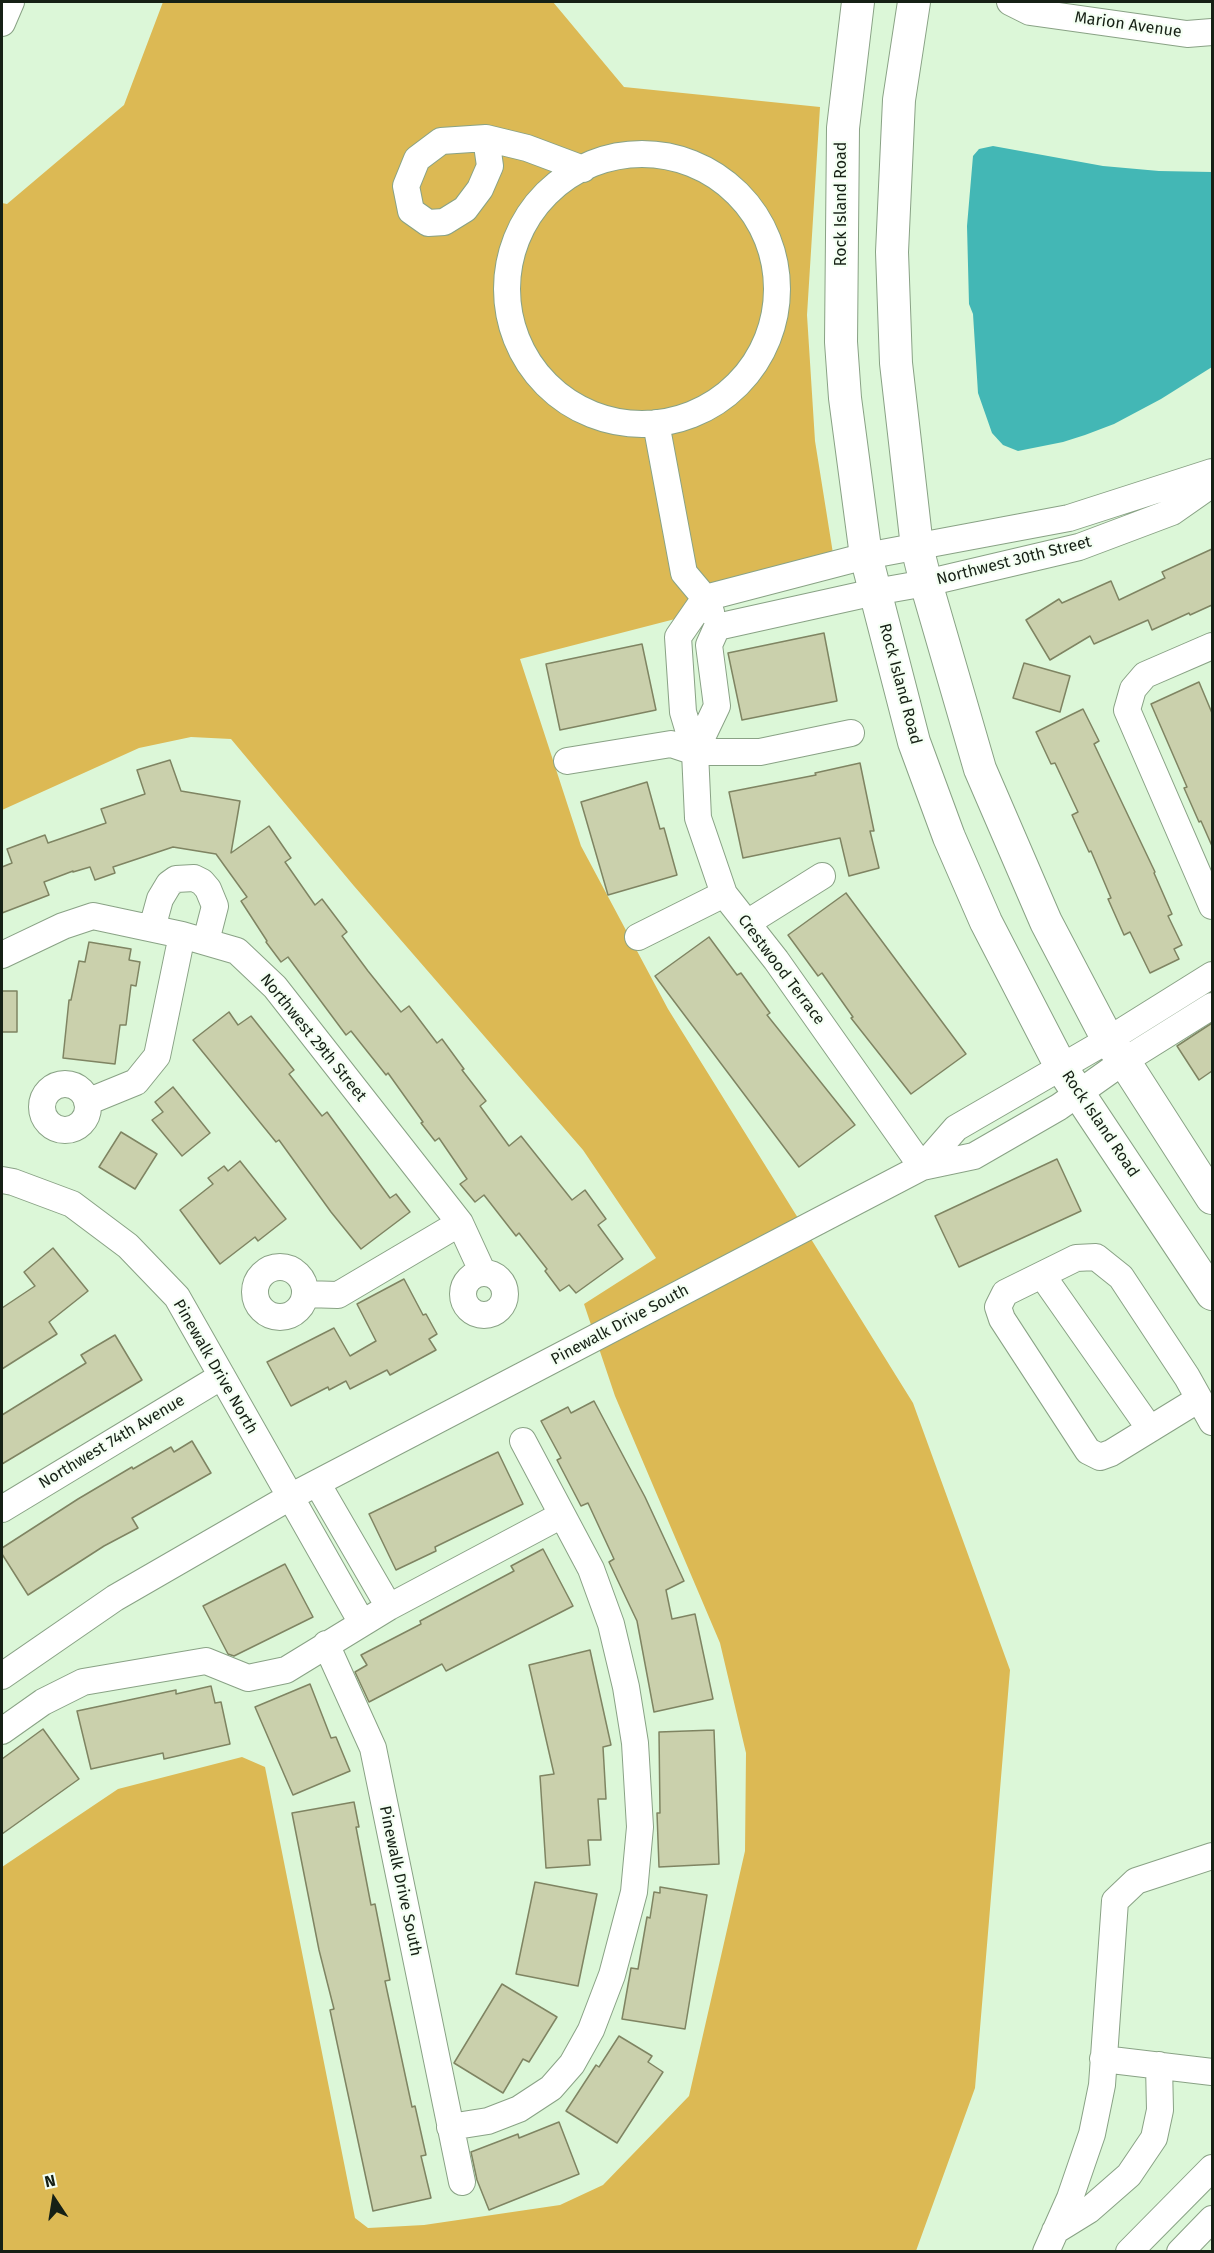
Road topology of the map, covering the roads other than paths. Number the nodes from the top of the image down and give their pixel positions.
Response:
1 (11, 2) edge
2 (858, 2) edge
3 (909, 2) edge
4 (1010, 2) edge
5 (2, 23) edge
6 (1212, 32) edge
7 (486, 138) dead end
8 (583, 169) junction
9 (656, 423) junction
10 (1212, 472) edge
11 (1212, 484) edge
12 (917, 547) junction
13 (866, 556) junction
14 (926, 583) junction
15 (875, 592) junction
16 (705, 598) junction
17 (717, 627) junction
18 (1212, 646) edge
19 (851, 733) dead end
20 (695, 752) junction
21 (567, 761) dead end
22 (822, 876) dead end
23 (724, 894) junction
24 (1212, 906) edge
25 (747, 923) junction
26 (152, 927) junction
27 (638, 937) dead end
28 (194, 938) junction
29 (2, 955) edge
30 (1212, 975) edge
31 (1212, 1006) edge
32 (1116, 1051) junction
33 (1061, 1067) junction
34 (1080, 1093) junction
35 (87, 1102) dead end
36 (922, 1167) junction
37 (2, 1180) edge
38 (1212, 1198) edge
39 (460, 1223) junction
40 (483, 1273) dead end
41 (1042, 1275) junction
42 (305, 1294) dead end
43 (1212, 1294) edge
44 (222, 1376) junction
45 (1199, 1399) junction
46 (1212, 1422) edge
47 (1150, 1429) junction
48 (523, 1441) dead end
49 (317, 1483) junction
50 (290, 1497) junction
51 (2, 1509) edge
52 (562, 1515) junction
53 (389, 1607) junction
54 (362, 1623) junction
55 (326, 1644) junction
56 (2, 1676) edge
57 (2, 1731) edge
58 (1212, 1856) edge
59 (1103, 2059) junction
60 (1160, 2065) junction
61 (1212, 2072) edge
62 (450, 2127) junction
63 (1212, 2168) edge
64 (462, 2182) dead end
65 (1212, 2219) edge
66 (1050, 2241) edge
67 (1129, 2252) edge
68 (1180, 2252) edge

1 - 5 street
2 - 13 main road, Rock Island Road
3 - 12 main road
4 - 6 street, Marion Avenue
7 - 8 street
8 - 9 street
8 - 9 street
9 - 16 street
10 - 12 street, Northwest 30th Street
11 - 14 street, Northwest 30th Street
12 - 13 street, Northwest 30th Street
12 - 14 main road
13 - 15 main road, Rock Island Road
13 - 16 street
14 - 15 street, Northwest 30th Street
14 - 32 main road
15 - 17 street
15 - 33 main road, Rock Island Road
16 - 17 street
16 - 20 street, Crestwood Terrace
17 - 20 street, Crestwood Terrace
18 - 24 street
19 - 20 street
20 - 21 street
20 - 23 street, Crestwood Terrace
22 - 25 street
23 - 25 street, Crestwood Terrace
23 - 27 street
25 - 36 street, Crestwood Terrace
26 - 28 street, Northwest 29th Street
26 - 28 street
26 - 29 street, Northwest 29th Street
28 - 35 street
28 - 39 street, Northwest 29th Street
30 - 32 street
31 - 32 street
32 - 33 street, Pinewalk Drive South
32 - 34 street, Pinewalk Drive South
32 - 38 main road
33 - 34 main road, Rock Island Road
33 - 36 street, Pinewalk Drive South
34 - 36 street, Pinewalk Drive South
34 - 43 main road, Rock Island Road
36 - 49 street, Pinewalk Drive South
37 - 44 street, Pinewalk Drive North
39 - 40 street, Northwest 29th Street
39 - 42 street
41 - 45 street
41 - 47 street
41 - 47 street
44 - 50 street, Pinewalk Drive North
44 - 51 street, Northwest 74th Avenue
45 - 46 street
45 - 47 street
48 - 52 street
49 - 50 street, Pinewalk Drive South
49 - 53 street
50 - 54 street
50 - 56 street, Pinewalk Drive South
52 - 53 street
52 - 62 street
53 - 54 street
54 - 55 street
55 - 57 street
55 - 62 street, Pinewalk Drive South
58 - 59 street
59 - 60 street
59 - 66 street
60 - 61 street
60 - 66 street
62 - 64 street, Pinewalk Drive South
63 - 67 street
65 - 68 street

